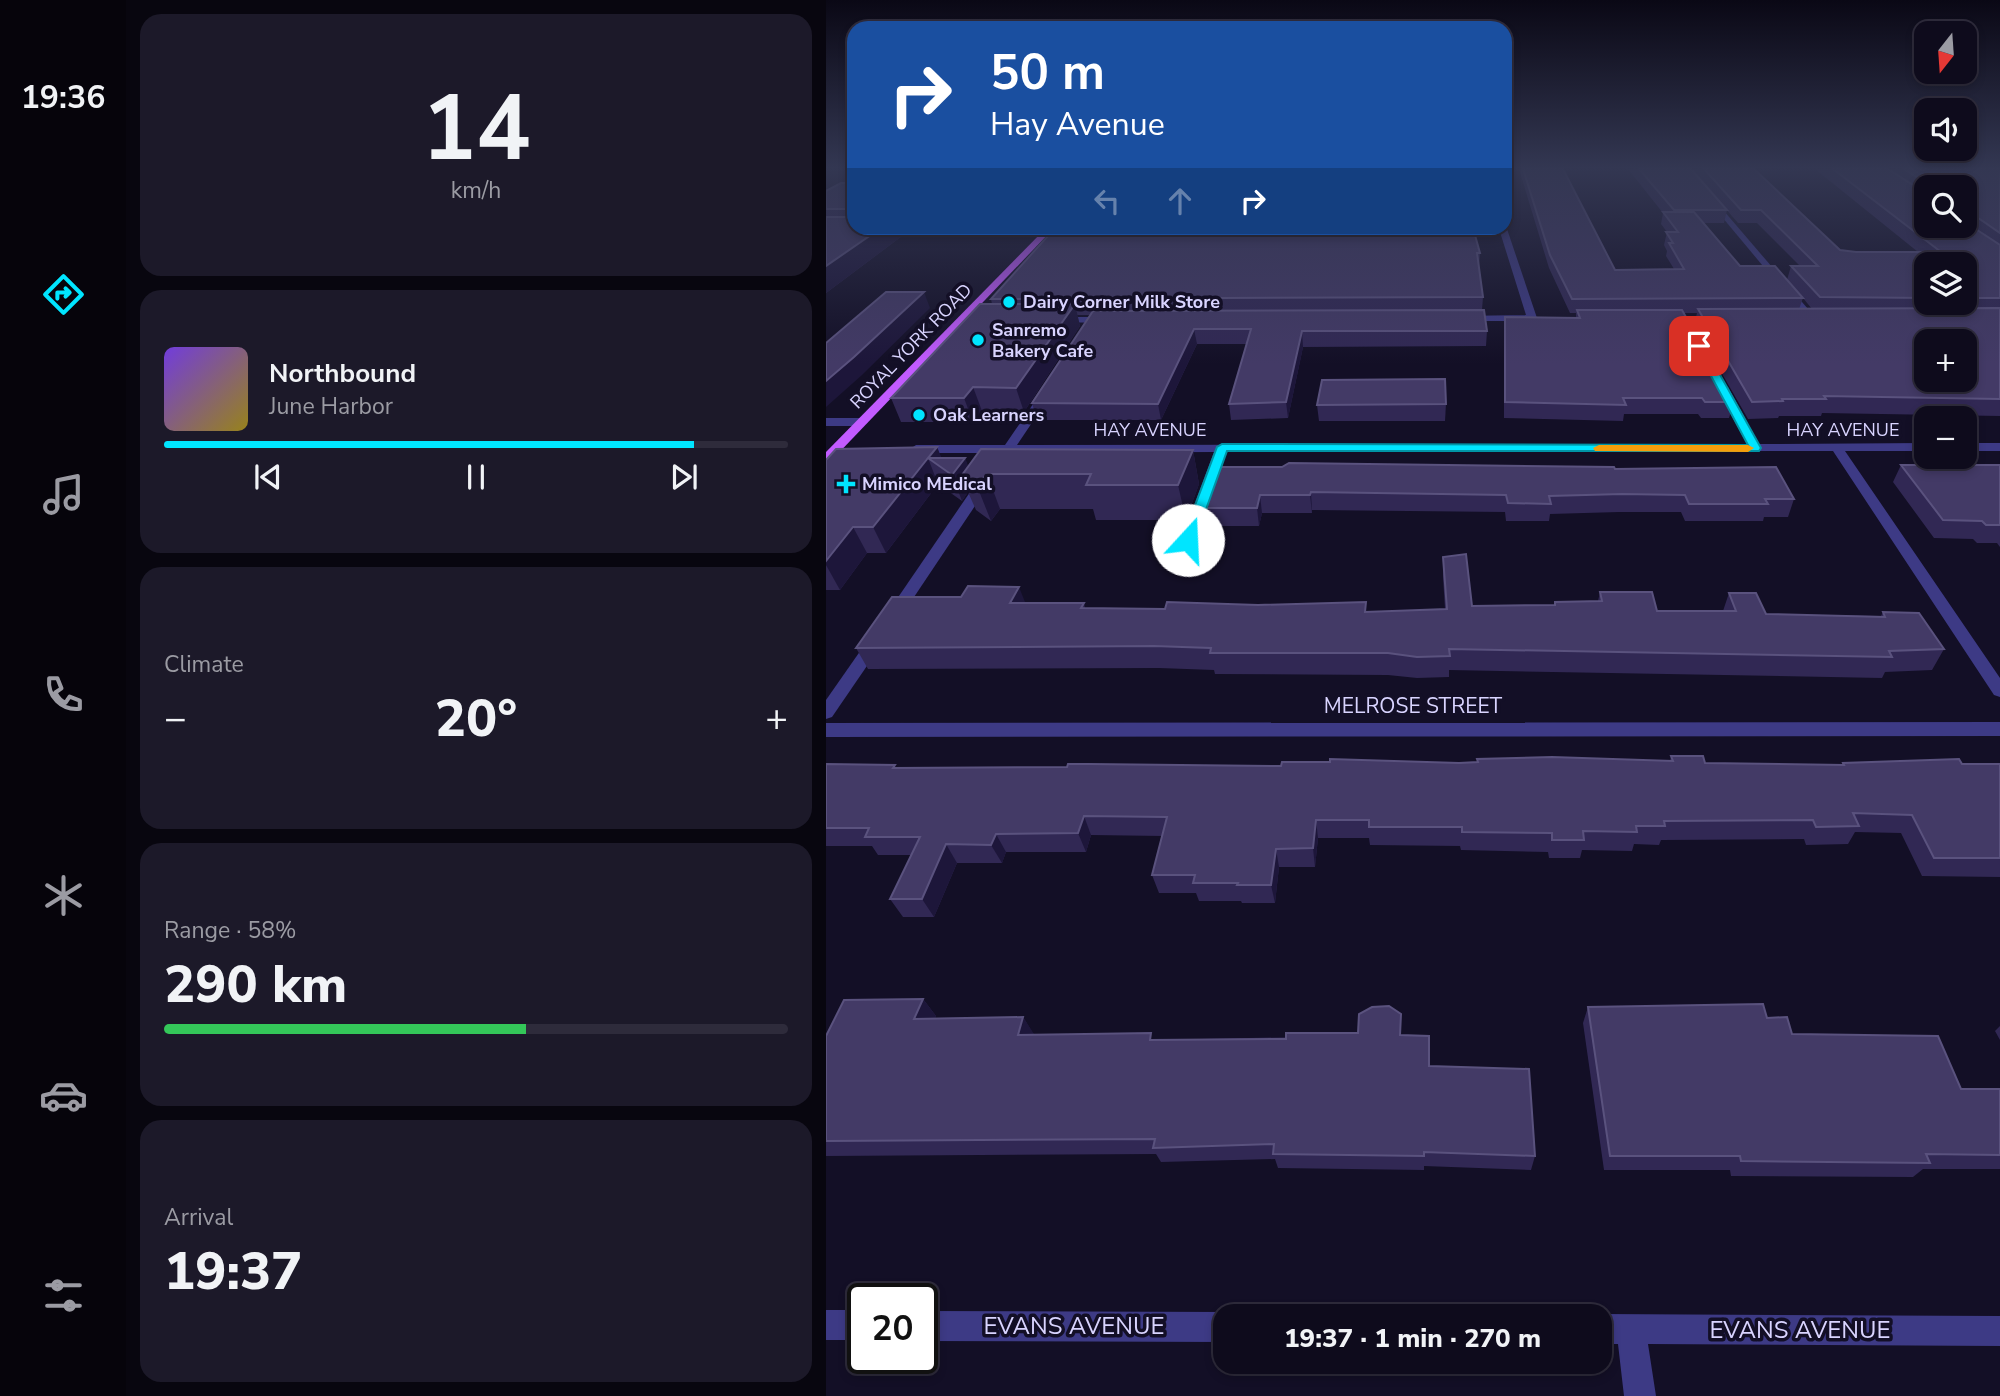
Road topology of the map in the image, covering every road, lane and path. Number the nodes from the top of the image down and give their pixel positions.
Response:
1 (1740, 234) edge
2 (1043, 235) edge
3 (1505, 235) edge
4 (1449, 318) edge
5 (1532, 318) junction
6 (1545, 318) edge
7 (1798, 318) edge
8 (1811, 318) junction
9 (1824, 318) edge
10 (1656, 319) edge
11 (1684, 319) junction
12 (1732, 319) edge
13 (960, 320) junction
14 (973, 320) edge
15 (1040, 320) edge
16 (1092, 320) junction
17 (1119, 320) edge
18 (1082, 336) edge
19 (1694, 337) edge
20 (1714, 373) edge
21 (1054, 382) edge
22 (826, 422) edge
23 (862, 422) junction
24 (1222, 447) junction
25 (1837, 447) junction
26 (1914, 447) edge
27 (1977, 447) edge
28 (2000, 447) edge
29 (1009, 448) junction
30 (1755, 448) junction
31 (836, 449) junction
32 (858, 449) edge
33 (906, 449) edge
34 (826, 459) edge
35 (1188, 540) dead end
36 (2000, 691) edge
37 (826, 713) edge
38 (2000, 729) edge
39 (826, 730) edge
40 (826, 1325) edge
41 (847, 1325) edge
42 (938, 1326) edge
43 (1213, 1327) edge
44 (1612, 1329) edge
45 (1631, 1329) junction
46 (2000, 1331) edge
47 (1640, 1396) edge

1 - 8 street
2 - 13 main road, ROYAL YORK ROAD
3 - 5 street
4 - 5 street
5 - 6 street
7 - 8 street
8 - 9 street
10 - 11 street
11 - 12 street
11 - 19 street
13 - 14 street
13 - 23 main road, ROYAL YORK ROAD
15 - 16 street
16 - 17 street
16 - 18 street
20 - 30 street
21 - 29 street
22 - 23 street
23 - 31 main road, ROYAL YORK ROAD
24 - 29 street, HAY AVENUE
24 - 30 street, HAY AVENUE
24 - 35 street
25 - 26 street, HAY AVENUE
25 - 30 street, HAY AVENUE
25 - 36 street
27 - 28 street
29 - 33 street, HAY AVENUE
29 - 37 street
31 - 32 street
31 - 34 main road, ROYAL YORK ROAD
38 - 39 street, MELROSE STREET
40 - 41 street
42 - 43 street, EVANS AVENUE
44 - 45 street, EVANS AVENUE
45 - 46 street, EVANS AVENUE
45 - 47 street

